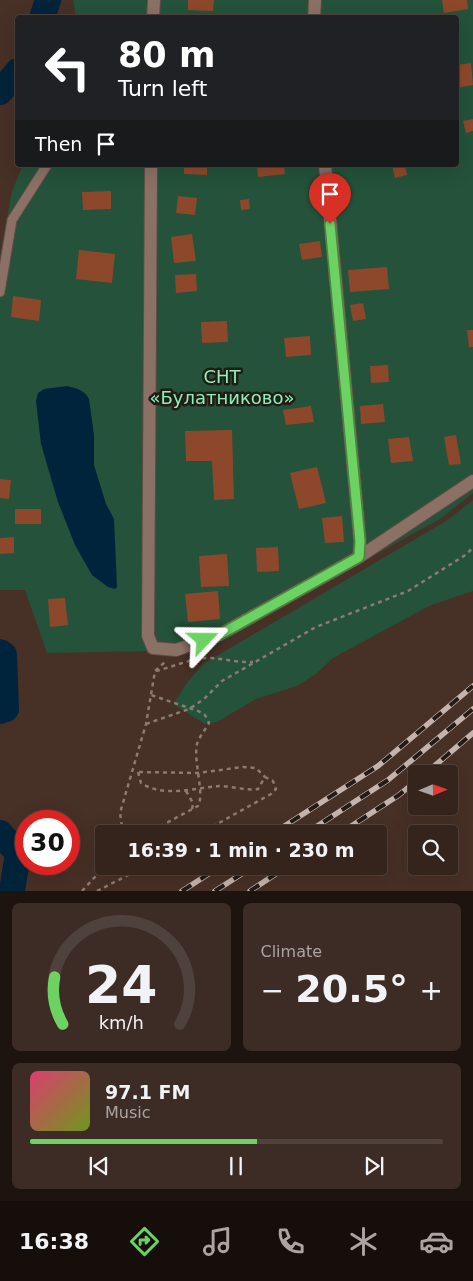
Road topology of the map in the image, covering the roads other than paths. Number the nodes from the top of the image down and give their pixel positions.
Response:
1 (154, 0) edge
2 (315, 0) edge
3 (152, 15) edge
4 (314, 15) edge
5 (47, 167) edge
6 (150, 167) edge
7 (325, 167) edge
8 (0, 292) edge
9 (473, 481) edge
10 (359, 557) junction

1 - 3 street
2 - 4 street
5 - 8 lane
6 - 10 street
7 - 10 street
9 - 10 street

